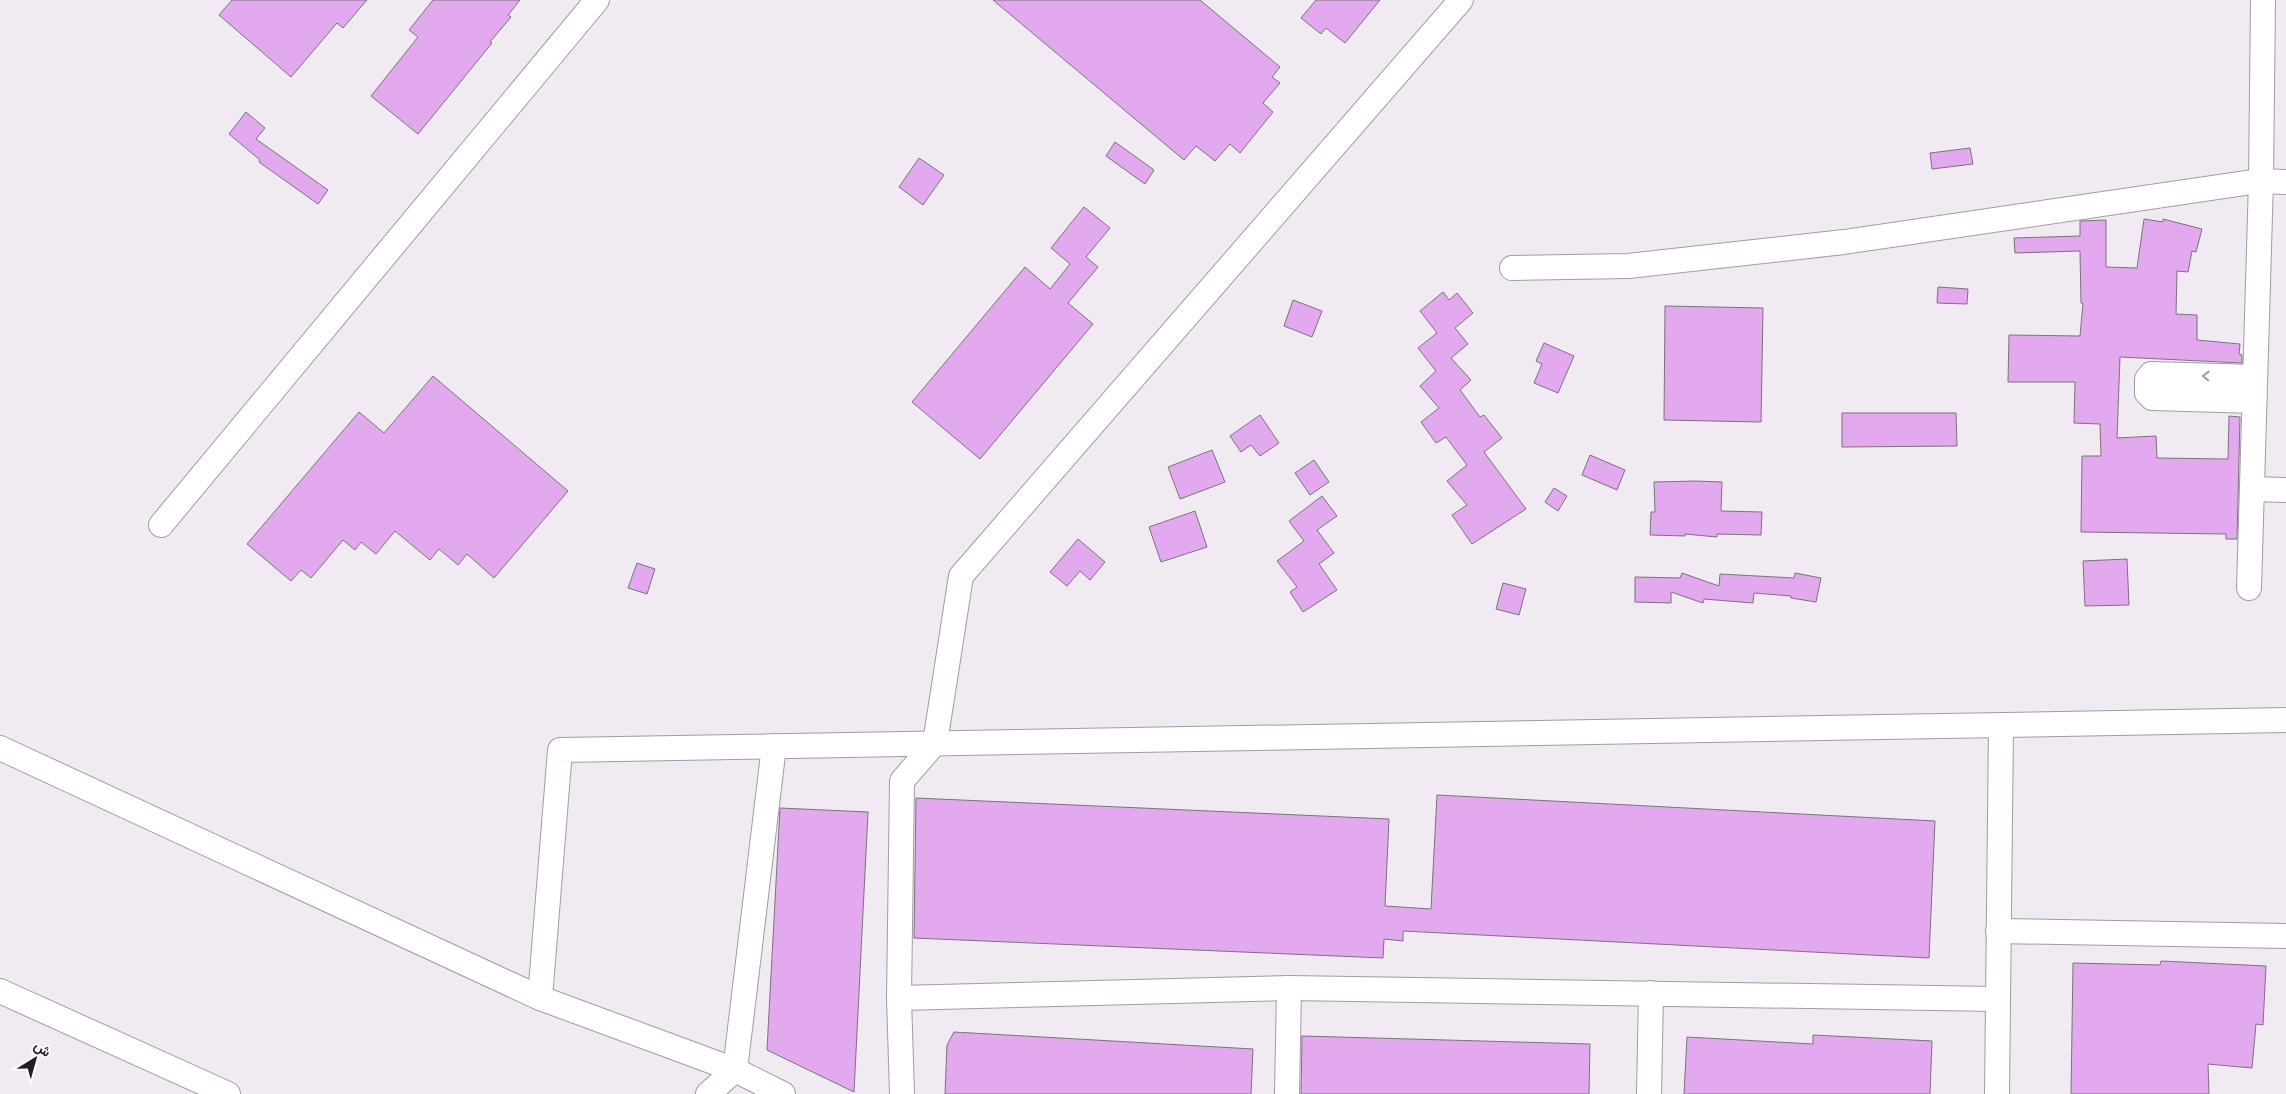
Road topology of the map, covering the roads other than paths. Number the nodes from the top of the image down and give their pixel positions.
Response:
1 (597, 0) edge
2 (1461, 0) edge
3 (2263, 0) edge
4 (2261, 181) junction
5 (2286, 182) edge
6 (1512, 268) dead end
7 (2255, 377) junction
8 (2254, 401) junction
9 (2252, 489) junction
10 (2286, 490) edge
11 (161, 526) dead end
12 (2249, 588) dead end
13 (2286, 720) edge
14 (2001, 725) junction
15 (935, 743) junction
16 (774, 746) junction
17 (0, 748) edge
18 (1998, 931) junction
19 (2286, 936) edge
20 (1289, 988) junction
21 (0, 992) edge
22 (1651, 993) junction
23 (540, 998) junction
24 (899, 998) junction
25 (1997, 999) junction
26 (735, 1070) junction
27 (228, 1094) edge
28 (708, 1094) edge
29 (783, 1094) edge
30 (902, 1094) edge
31 (1287, 1094) edge
32 (1649, 1094) edge
33 (1997, 1094) edge

1 - 11 street
2 - 15 street
3 - 4 street
4 - 5 street
4 - 6 street
4 - 7 street
7 - 8 street
7 -> 8 street
8 - 9 street
9 - 10 street
9 - 12 street
13 - 14 street
14 - 15 street
14 - 18 street
15 - 16 street
15 - 24 street
16 - 23 street
16 - 26 street
17 - 23 street
18 - 19 street
18 - 25 street
20 - 22 street
20 - 24 street
20 - 31 street
21 - 27 street
22 - 25 street
22 - 32 street
23 - 26 street
24 - 30 street
25 - 33 street
26 - 28 street
26 - 29 street

